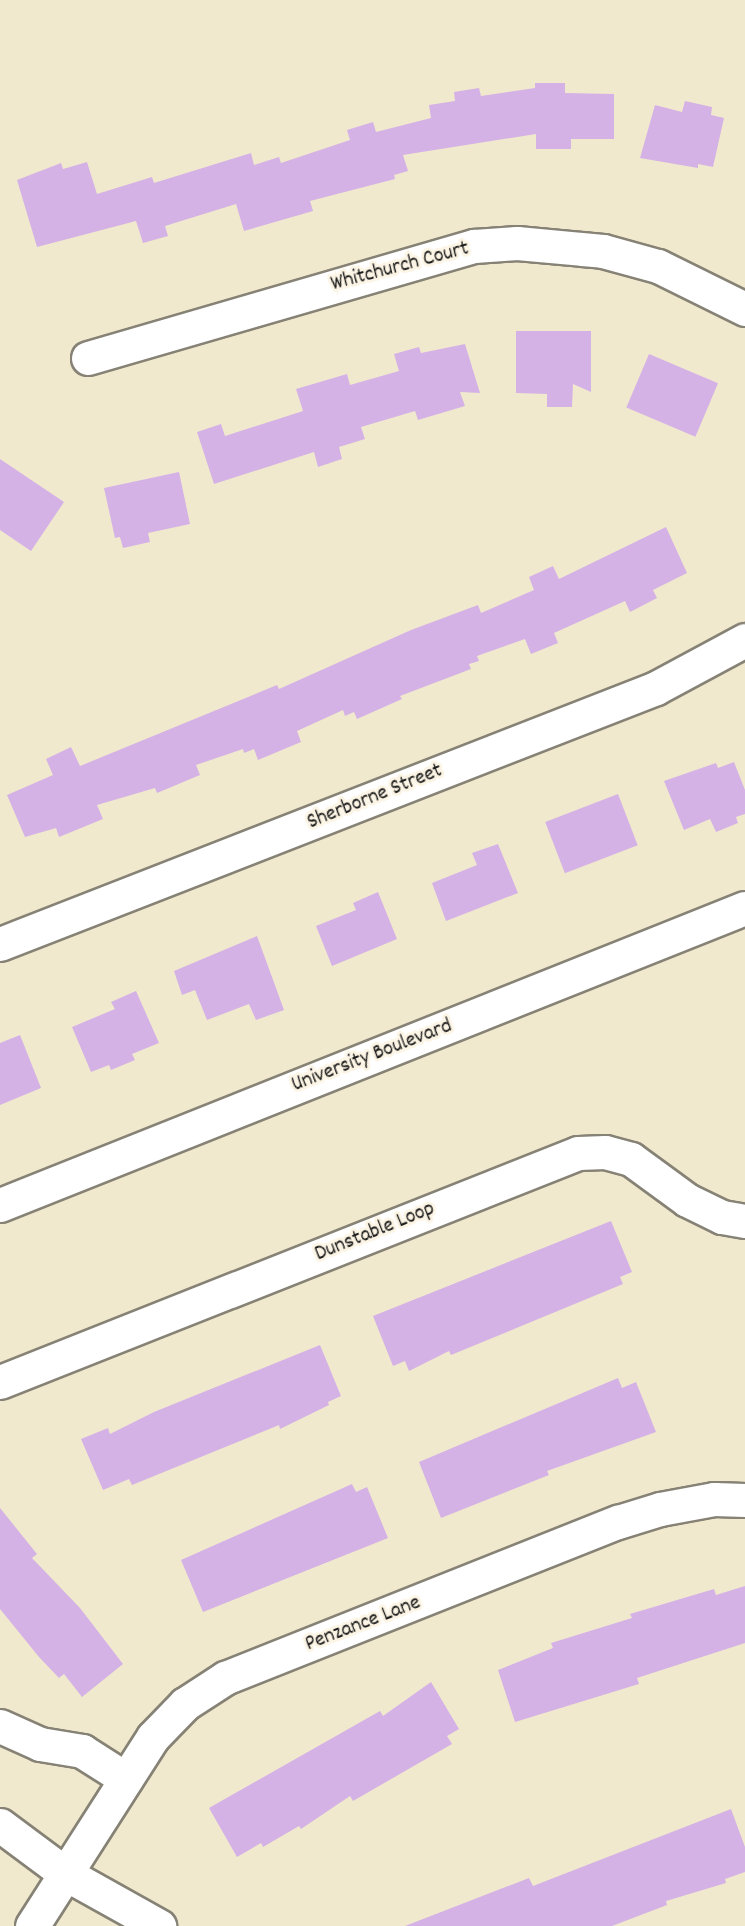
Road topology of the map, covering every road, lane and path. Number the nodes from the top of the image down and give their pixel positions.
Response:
1 (745, 309) edge
2 (88, 358) dead end
3 (745, 640) edge
4 (745, 908) edge
5 (0, 944) edge
6 (0, 1205) edge
7 (745, 1221) edge
8 (0, 1382) edge
9 (745, 1500) edge
10 (0, 1726) edge
11 (126, 1779) junction
12 (0, 1825) edge
13 (66, 1874) junction
14 (32, 1926) edge
15 (159, 1926) edge

1 - 2 street, Whitchurch Court
3 - 5 street, Sherborne Street
4 - 6 street, University Boulevard
7 - 8 street, Dunstable Loop
9 - 11 street, Penzance Lane
10 - 11 street
11 - 13 street, Penzance Lane
12 - 13 street
13 - 14 street, Penzance Lane
13 - 15 street

